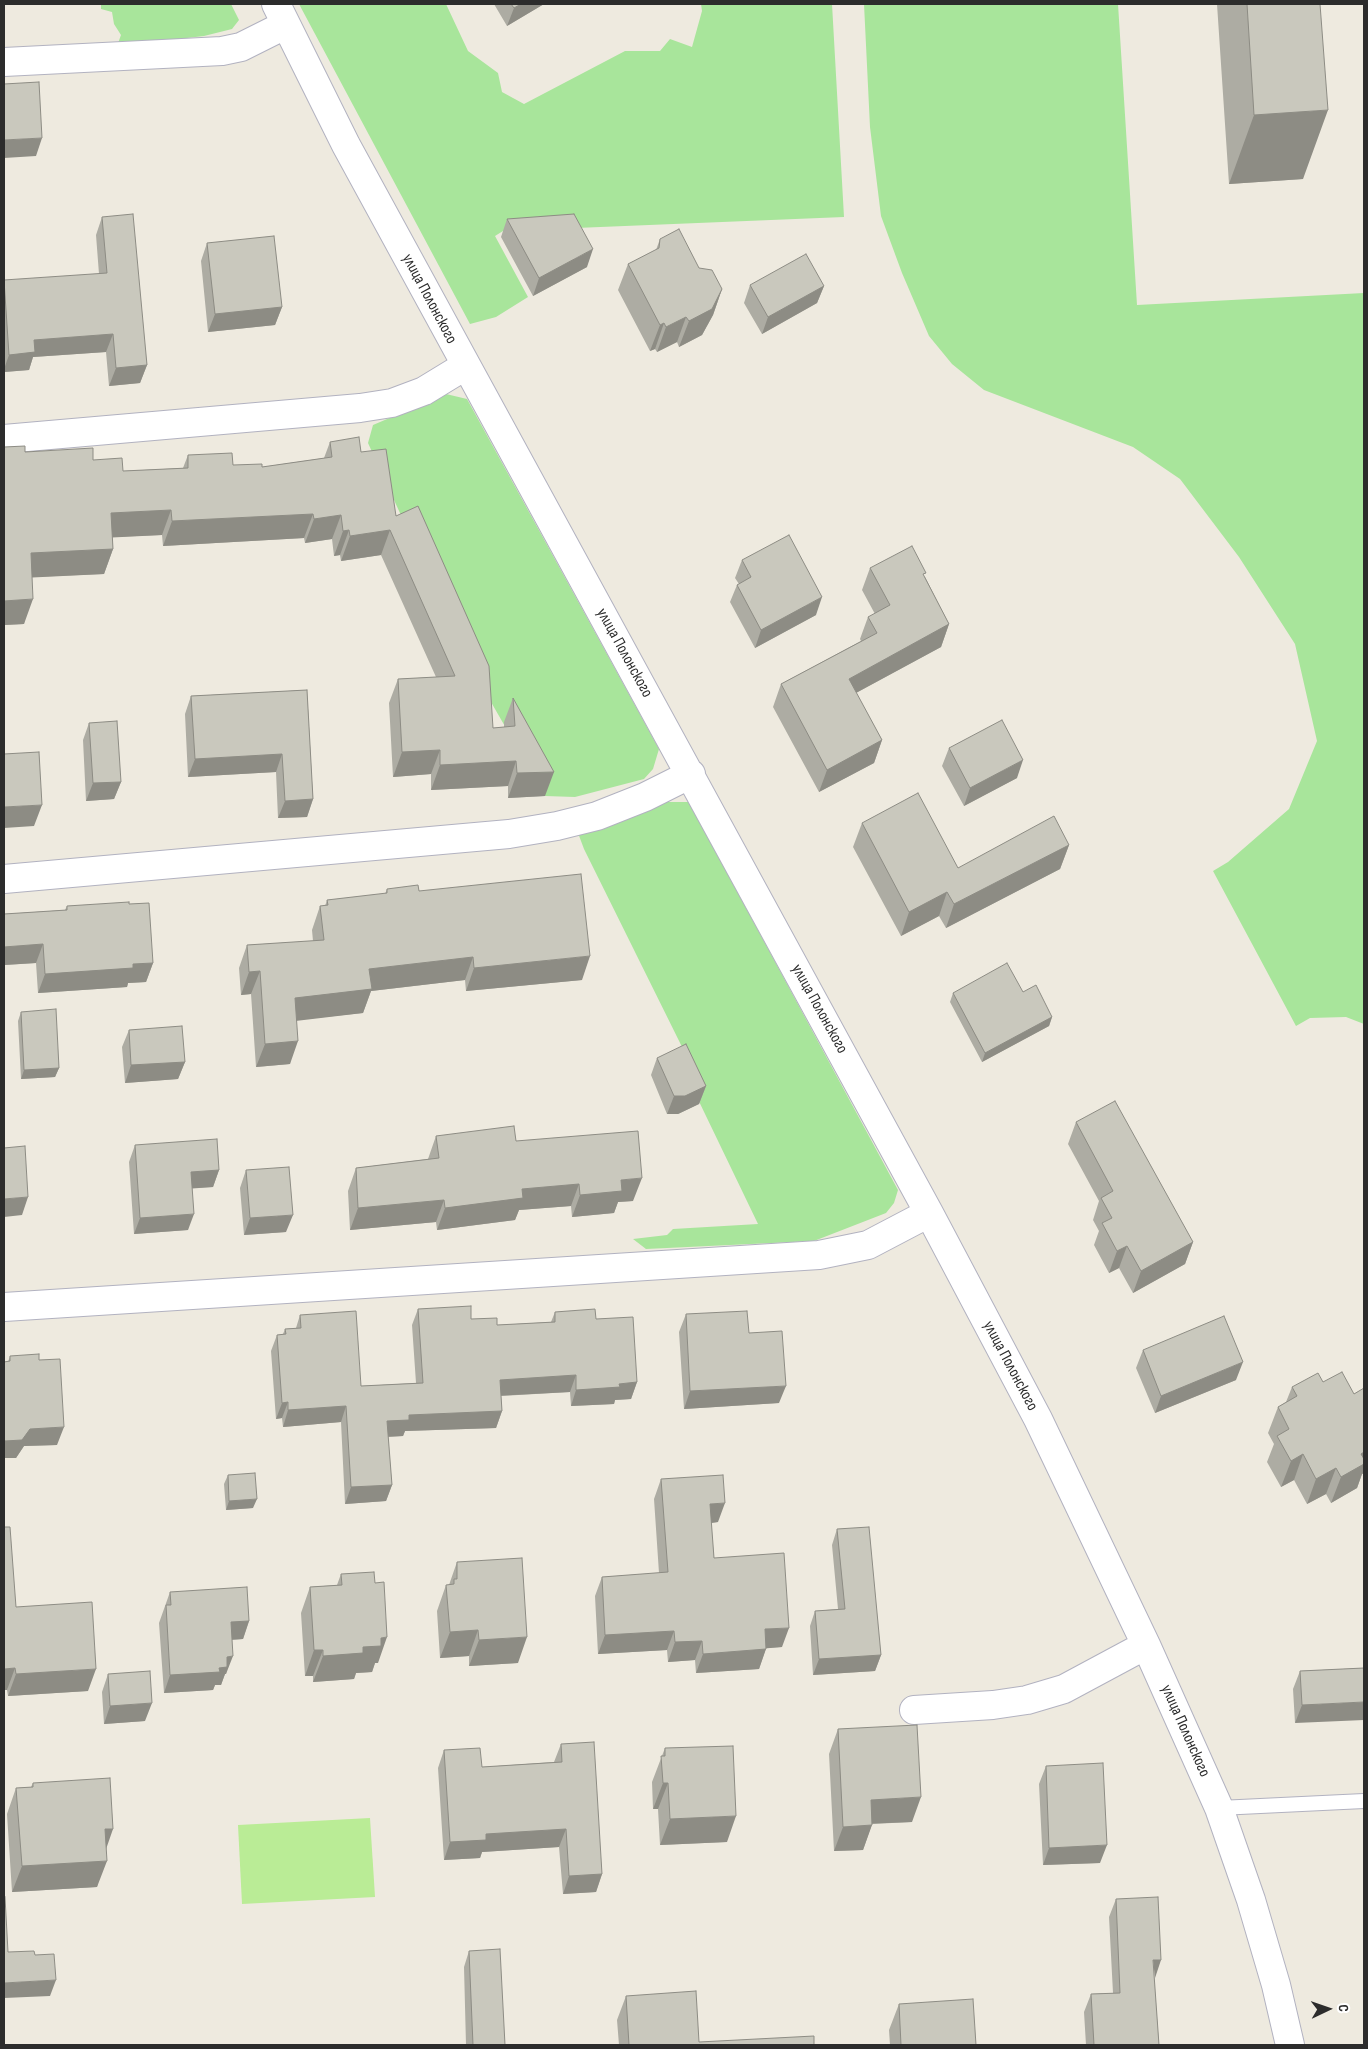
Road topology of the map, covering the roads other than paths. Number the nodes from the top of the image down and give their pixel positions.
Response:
1 (281, 15) edge
2 (4, 62) edge
3 (465, 366) junction
4 (4, 439) edge
5 (691, 774) junction
6 (4, 879) edge
7 (929, 1213) junction
8 (4, 1307) edge
9 (1146, 1644) junction
10 (914, 1710) dead end
11 (1364, 1801) edge
12 (1219, 1808) junction
13 (1290, 2045) edge

1 - 2 street
1 - 3 street, улица Полонского
3 - 4 street
3 - 5 street, улица Полонского
5 - 6 street
5 - 7 street, улица Полонского
7 - 8 street
7 - 9 street, улица Полонского
9 - 10 street
9 - 12 street, улица Полонского
11 - 12 lane
12 - 13 street, улица Полонского

